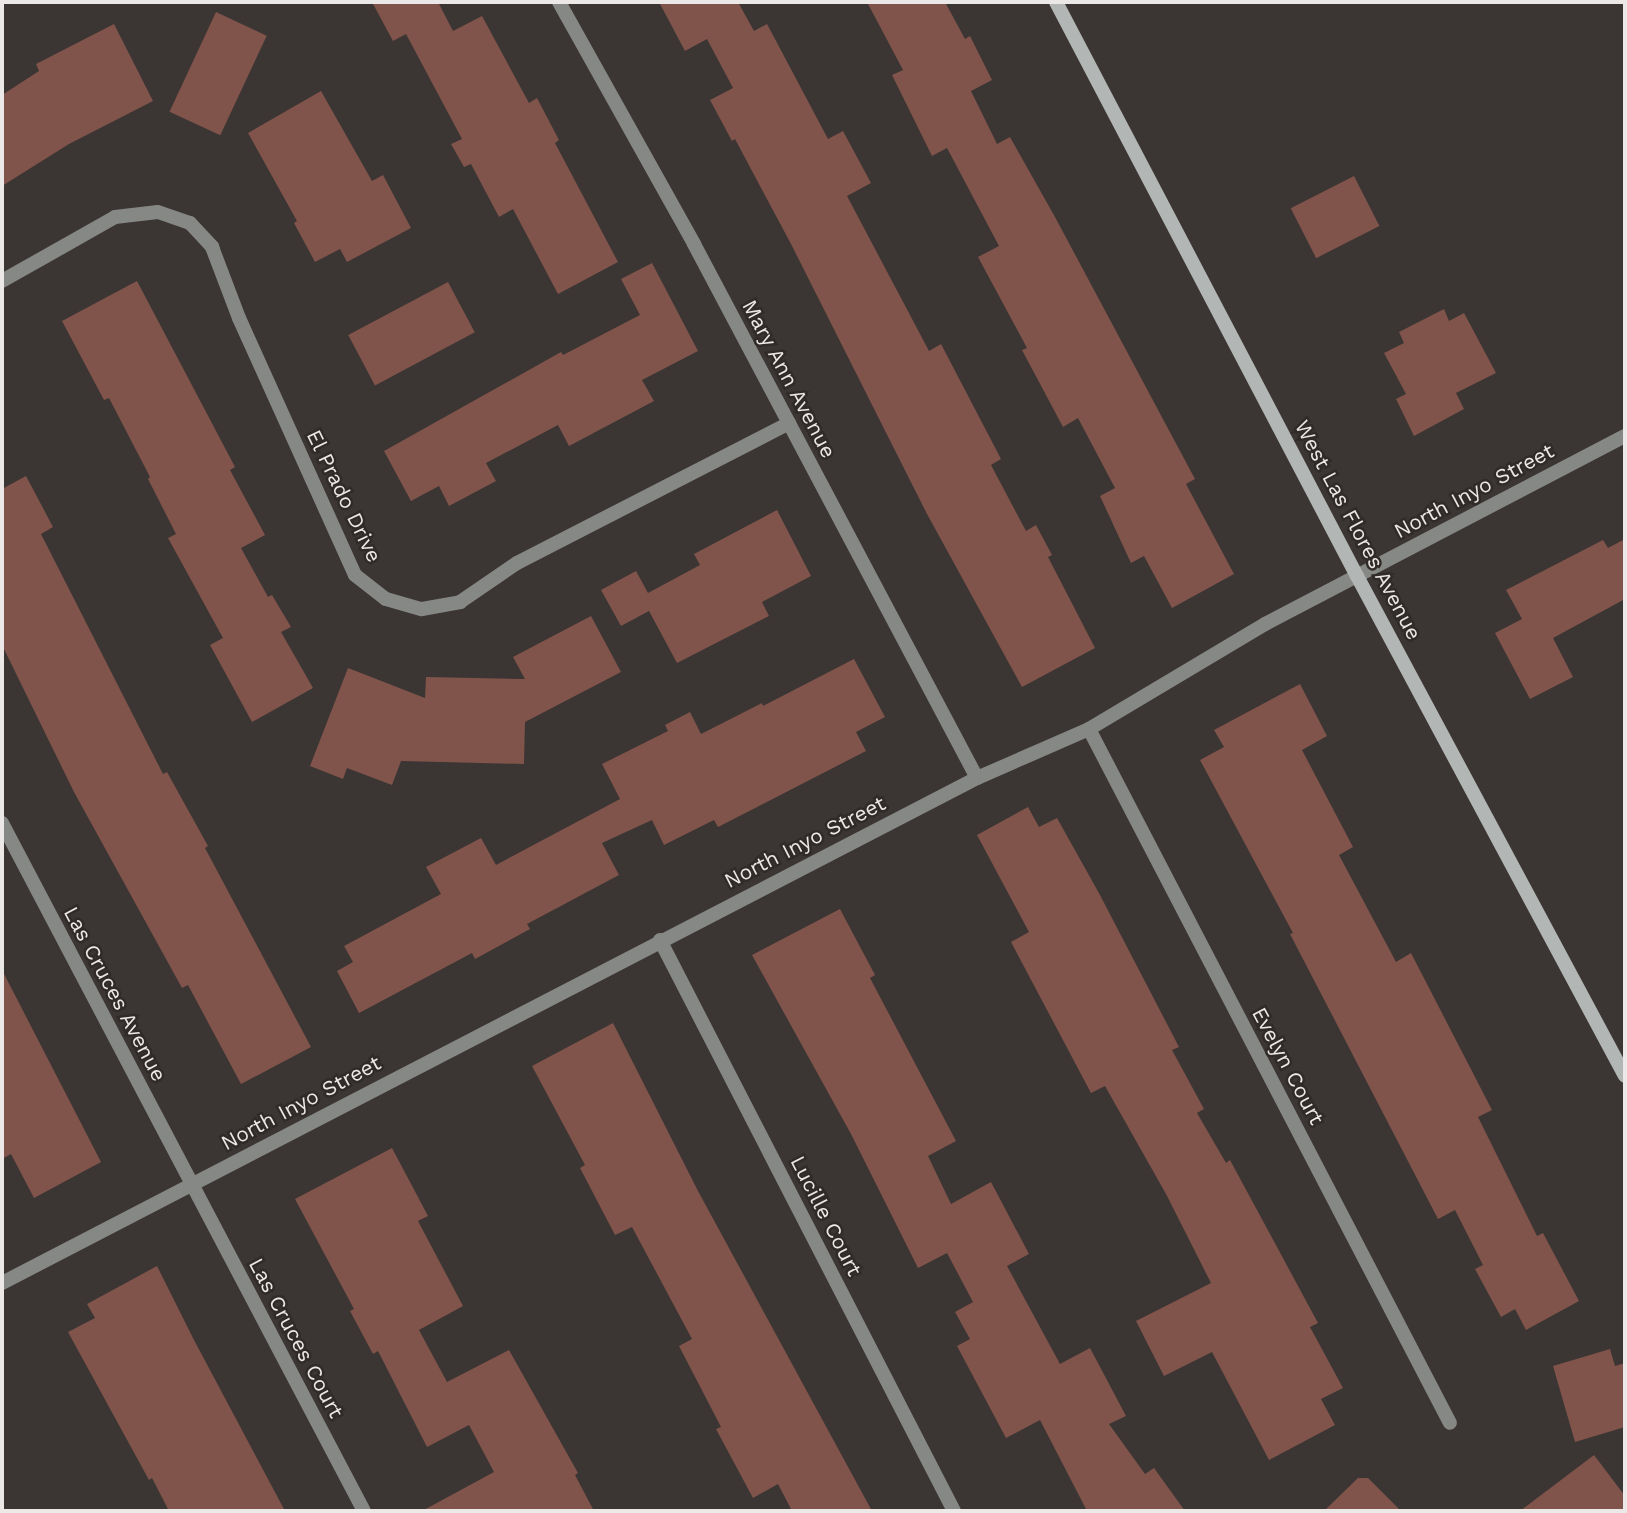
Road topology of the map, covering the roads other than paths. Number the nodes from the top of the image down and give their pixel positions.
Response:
1 (559, 2) edge
2 (1056, 2) edge
3 (2, 281) edge
4 (789, 423) junction
5 (1625, 436) edge
6 (1357, 576) junction
7 (1089, 729) junction
8 (977, 778) junction
9 (2, 823) edge
10 (660, 940) junction
11 (1625, 1076) edge
12 (191, 1184) junction
13 (2, 1283) edge
14 (1450, 1423) dead end
15 (364, 1511) edge
16 (954, 1511) edge

1 - 4 street, Mary Ann Avenue
2 - 6 street, West Las Flores Avenue
3 - 4 street, El Prado Drive
4 - 8 street, Mary Ann Avenue
5 - 6 street, North Inyo Street
6 - 7 street, North Inyo Street
6 - 11 street, West Las Flores Avenue
7 - 8 street, North Inyo Street
7 - 14 street, Evelyn Court
8 - 10 street, North Inyo Street
9 - 12 street, Las Cruces Avenue
10 - 12 street, North Inyo Street
10 - 16 street, Lucille Court
12 - 13 street, North Inyo Street
12 - 15 street, Las Cruces Court

